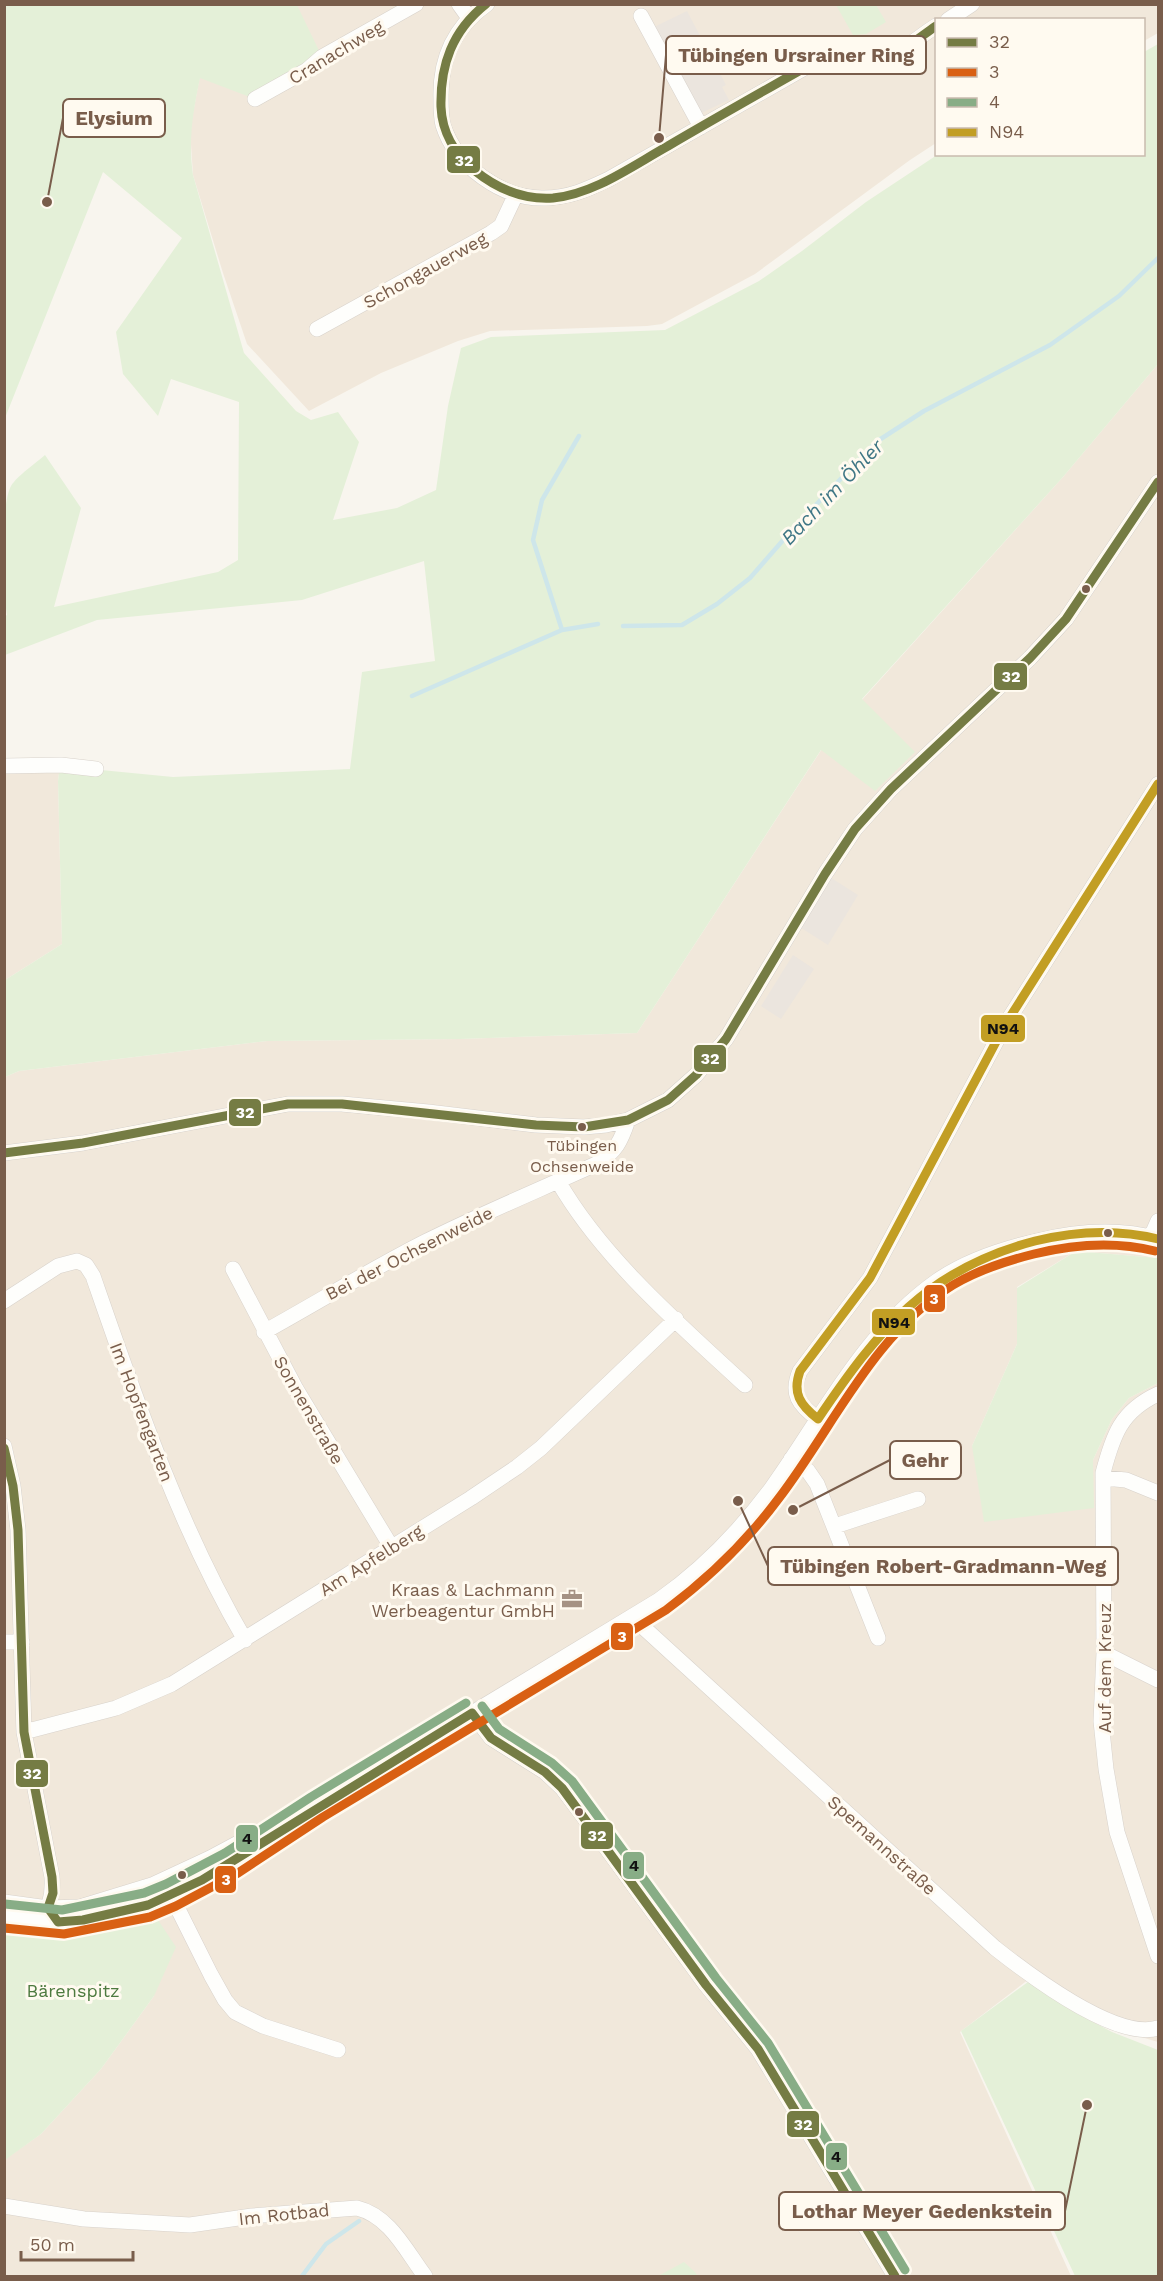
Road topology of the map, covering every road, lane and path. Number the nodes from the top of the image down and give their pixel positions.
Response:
1 (416, 4) edge
2 (459, 4) edge
3 (487, 4) edge
4 (966, 6) edge
5 (641, 16) dead end
6 (469, 18) junction
7 (951, 18) edge
8 (935, 27) edge
9 (255, 99) dead end
10 (701, 127) junction
11 (516, 194) junction
12 (317, 329) dead end
13 (1158, 482) edge
14 (4, 766) edge
15 (96, 770) dead end
16 (1158, 784) edge
17 (628, 1120) junction
18 (4, 1153) edge
19 (558, 1181) junction
20 (1158, 1221) edge
21 (1154, 1238) edge
22 (233, 1269) dead end
23 (4, 1301) edge
24 (676, 1319) junction
25 (264, 1332) junction
26 (746, 1385) dead end
27 (1158, 1394) edge
28 (818, 1419) junction
29 (4, 1446) edge
30 (791, 1459) junction
31 (1104, 1478) junction
32 (1158, 1493) edge
33 (918, 1499) dead end
34 (835, 1526) junction
35 (392, 1548) junction
36 (632, 1617) junction
37 (878, 1638) dead end
38 (245, 1640) junction
39 (4, 1642) edge
40 (22, 1642) junction
41 (1104, 1653) junction
42 (1158, 1680) edge
43 (472, 1713) junction
44 (24, 1732) junction
45 (317, 1807) junction
46 (164, 1879) junction
47 (171, 1895) junction
48 (4, 1902) edge
49 (1158, 1909) edge
50 (45, 1914) junction
51 (1143, 1914) junction
52 (4, 1916) edge
53 (1158, 1956) edge
54 (1158, 2028) edge
55 (338, 2050) dead end
56 (4, 2206) edge
57 (425, 2277) edge
58 (895, 2277) edge

1 - 9 street, Cranachweg
2 - 6 street
3 - 6 street
4 - 7 street
5 - 10 street
6 - 11 street
8 - 10 street
10 - 11 street
11 - 12 street, Schongauerweg
13 - 17 street
14 - 15 street
16 - 28 street
17 - 18 street
17 - 19 street, Bei der Ochsenweide
19 - 24 street
19 - 25 street, Bei der Ochsenweide
20 - 21 street
21 - 28 street
22 - 25 street, Sonnenstraße
23 - 38 street, Im Hopfengarten
24 - 26 street
24 - 35 street, Am Apfelberg
25 - 35 street, Sonnenstraße
27 - 31 street, Auf dem Kreuz
28 - 30 street
29 - 40 street
30 - 34 street
30 - 36 street
31 - 32 street
31 - 41 street, Auf dem Kreuz
33 - 34 street
34 - 37 street
35 - 38 street, Am Apfelberg
36 - 43 street
36 - 54 street, Spemannstraße
38 - 44 street, Am Apfelberg
39 - 40 street
40 - 44 street
41 - 42 street
41 - 51 street, Auf dem Kreuz
43 - 45 street
43 - 58 street
44 - 50 street
45 - 46 street
45 - 47 street
46 - 47 street
46 - 50 street
47 - 50 street
47 - 55 street
48 - 50 street
49 - 51 street
50 - 52 street
51 - 53 street, Auf dem Kreuz
56 - 57 street, Im Rotbad

